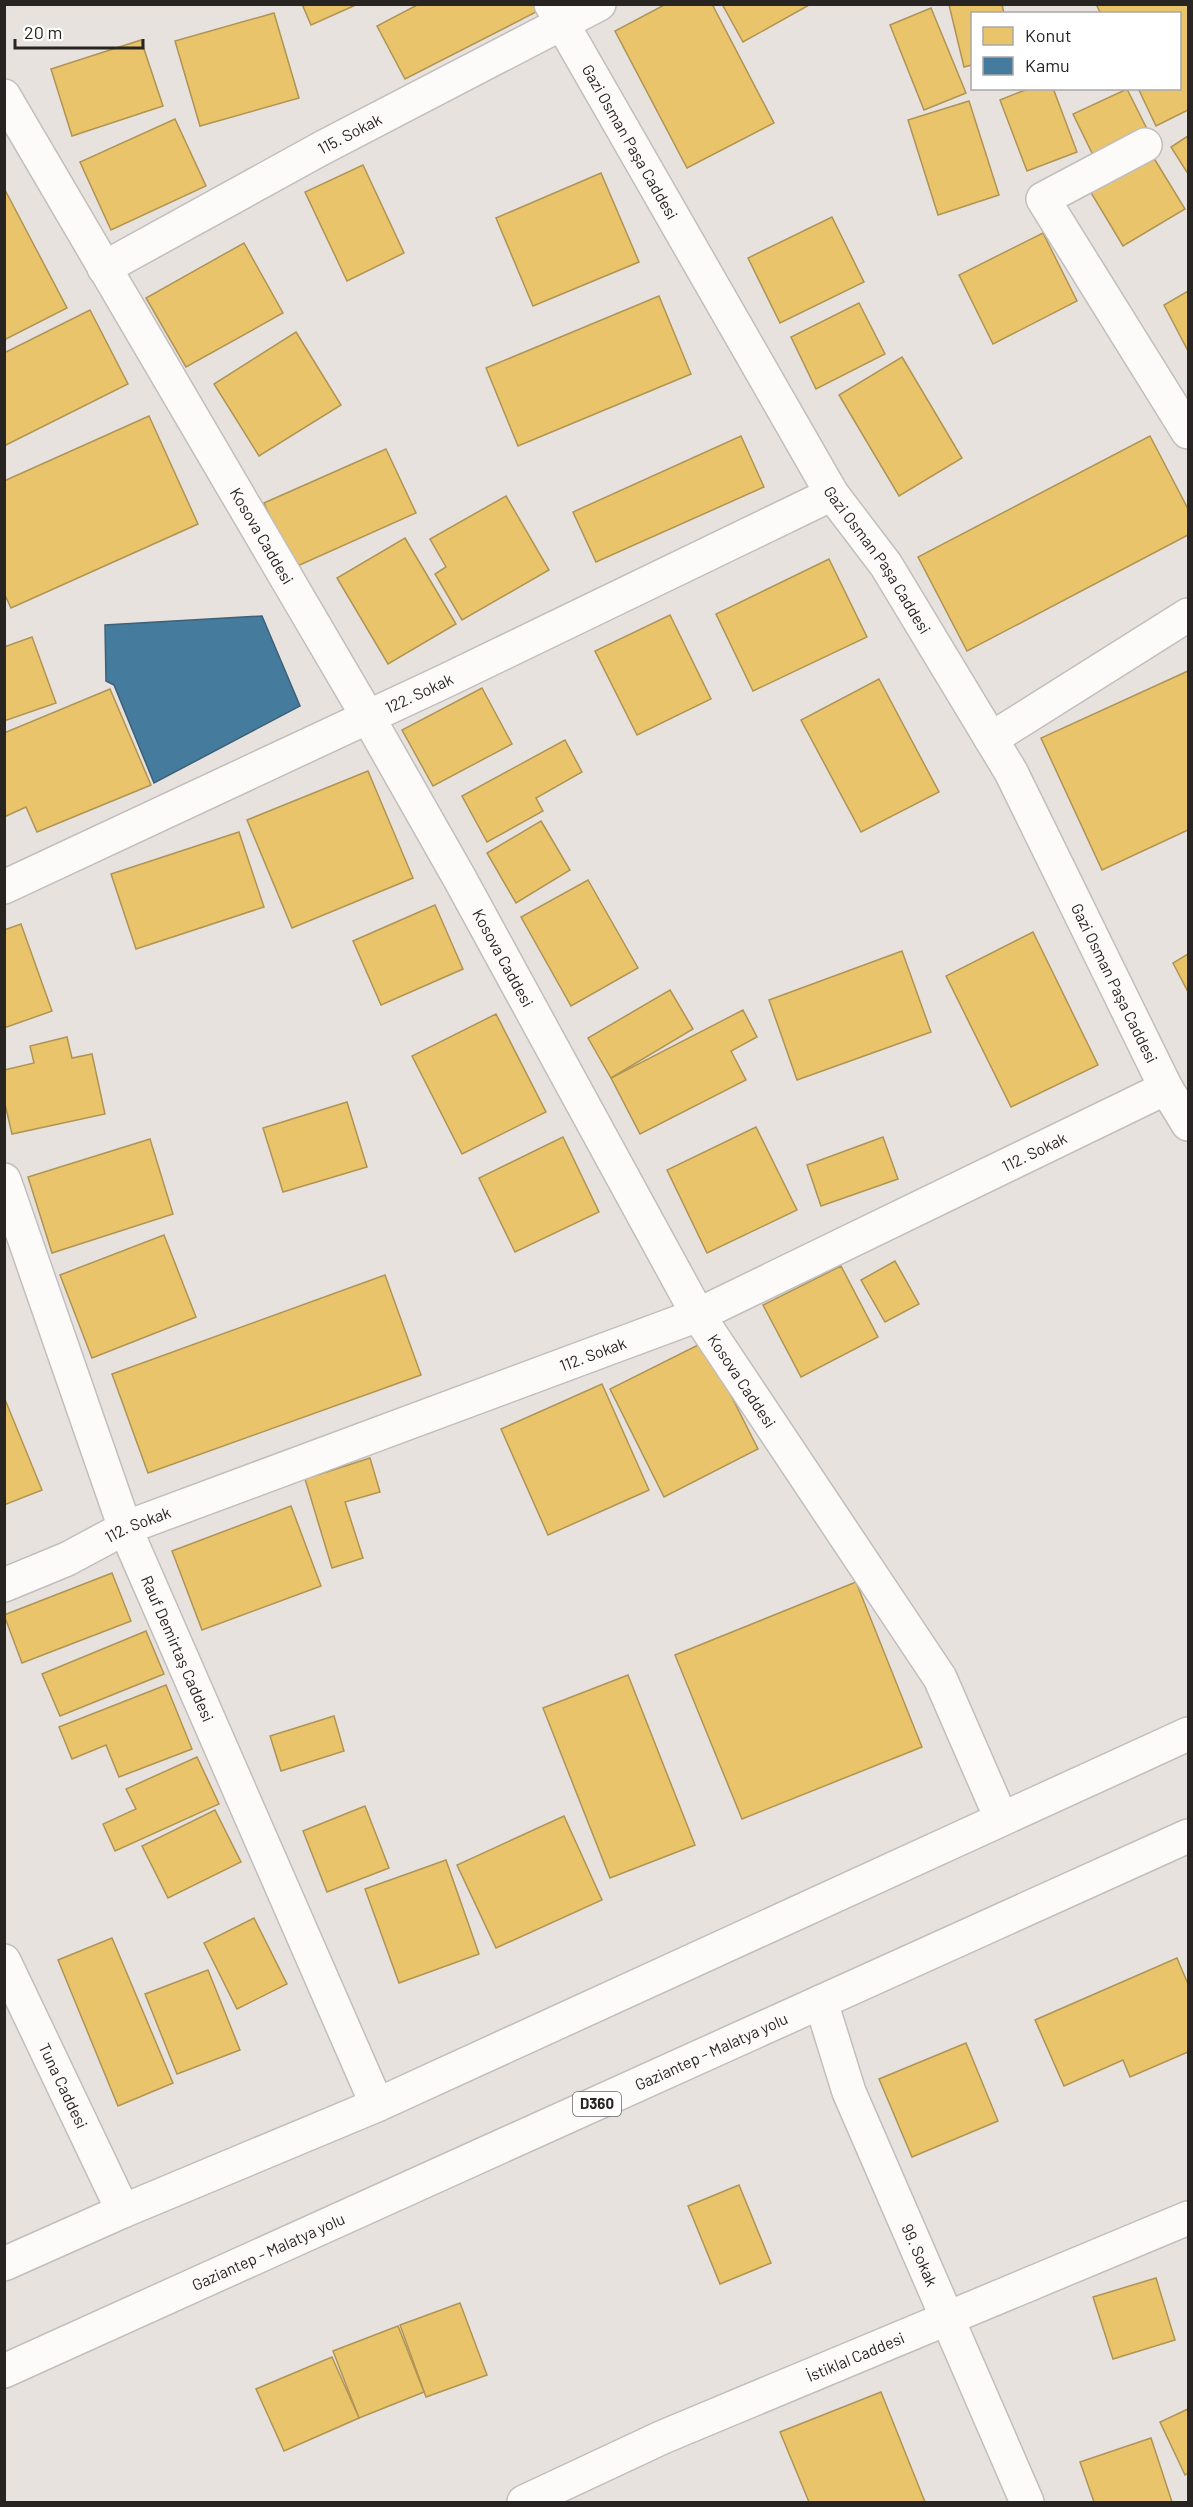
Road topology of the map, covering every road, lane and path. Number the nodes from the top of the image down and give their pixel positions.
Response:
1 (599, 4) edge
2 (557, 15) edge
3 (4, 96) edge
4 (1145, 145) dead end
5 (104, 268) junction
6 (1188, 432) edge
7 (832, 494) junction
8 (1188, 615) edge
9 (368, 717) junction
10 (991, 739) junction
11 (4, 887) edge
12 (1166, 1088) junction
13 (1188, 1124) edge
14 (4, 1180) edge
15 (698, 1315) junction
16 (125, 1528) junction
17 (4, 1585) edge
18 (1188, 1734) edge
19 (1001, 1818) junction
20 (1188, 1836) edge
21 (4, 1961) edge
22 (821, 2002) junction
23 (377, 2105) junction
24 (123, 2211) junction
25 (1188, 2218) edge
26 (4, 2265) edge
27 (946, 2319) junction
28 (4, 2371) edge
29 (524, 2502) edge
30 (1027, 2502) edge

1 - 2 main road, 115. Sokak
2 - 5 main road, 115. Sokak
2 - 7 main road, Gazi Osman Paşa Caddesi
3 - 5 main road, Kosova Caddesi
4 - 6 main road
5 - 9 main road, Kosova Caddesi
7 - 9 main road, 122. Sokak
7 - 10 main road, Gazi Osman Paşa Caddesi
8 - 10 main road
9 - 11 main road, 122. Sokak
9 - 15 main road, Kosova Caddesi
10 - 12 main road, Gazi Osman Paşa Caddesi
12 - 13 main road, Gazi Osman Paşa Caddesi
12 - 15 main road, 112. Sokak
14 - 16 main road, Rauf Demirtaş Caddesi
15 - 16 main road, 112. Sokak
15 - 19 main road, Kosova Caddesi
16 - 17 main road, 112. Sokak
16 - 23 main road, Rauf Demirtaş Caddesi
18 - 19 main road
19 - 23 main road
20 - 22 main road, Gaziantep - Malatya yolu / D360
21 - 24 main road, Tuna Caddesi
22 - 27 main road, 99. Sokak
22 - 28 main road, Gaziantep - Malatya yolu / D360
23 - 24 main road
24 - 26 main road
25 - 27 main road, İstiklal Caddesi
27 - 29 main road, İstiklal Caddesi
27 - 30 main road, 99. Sokak

